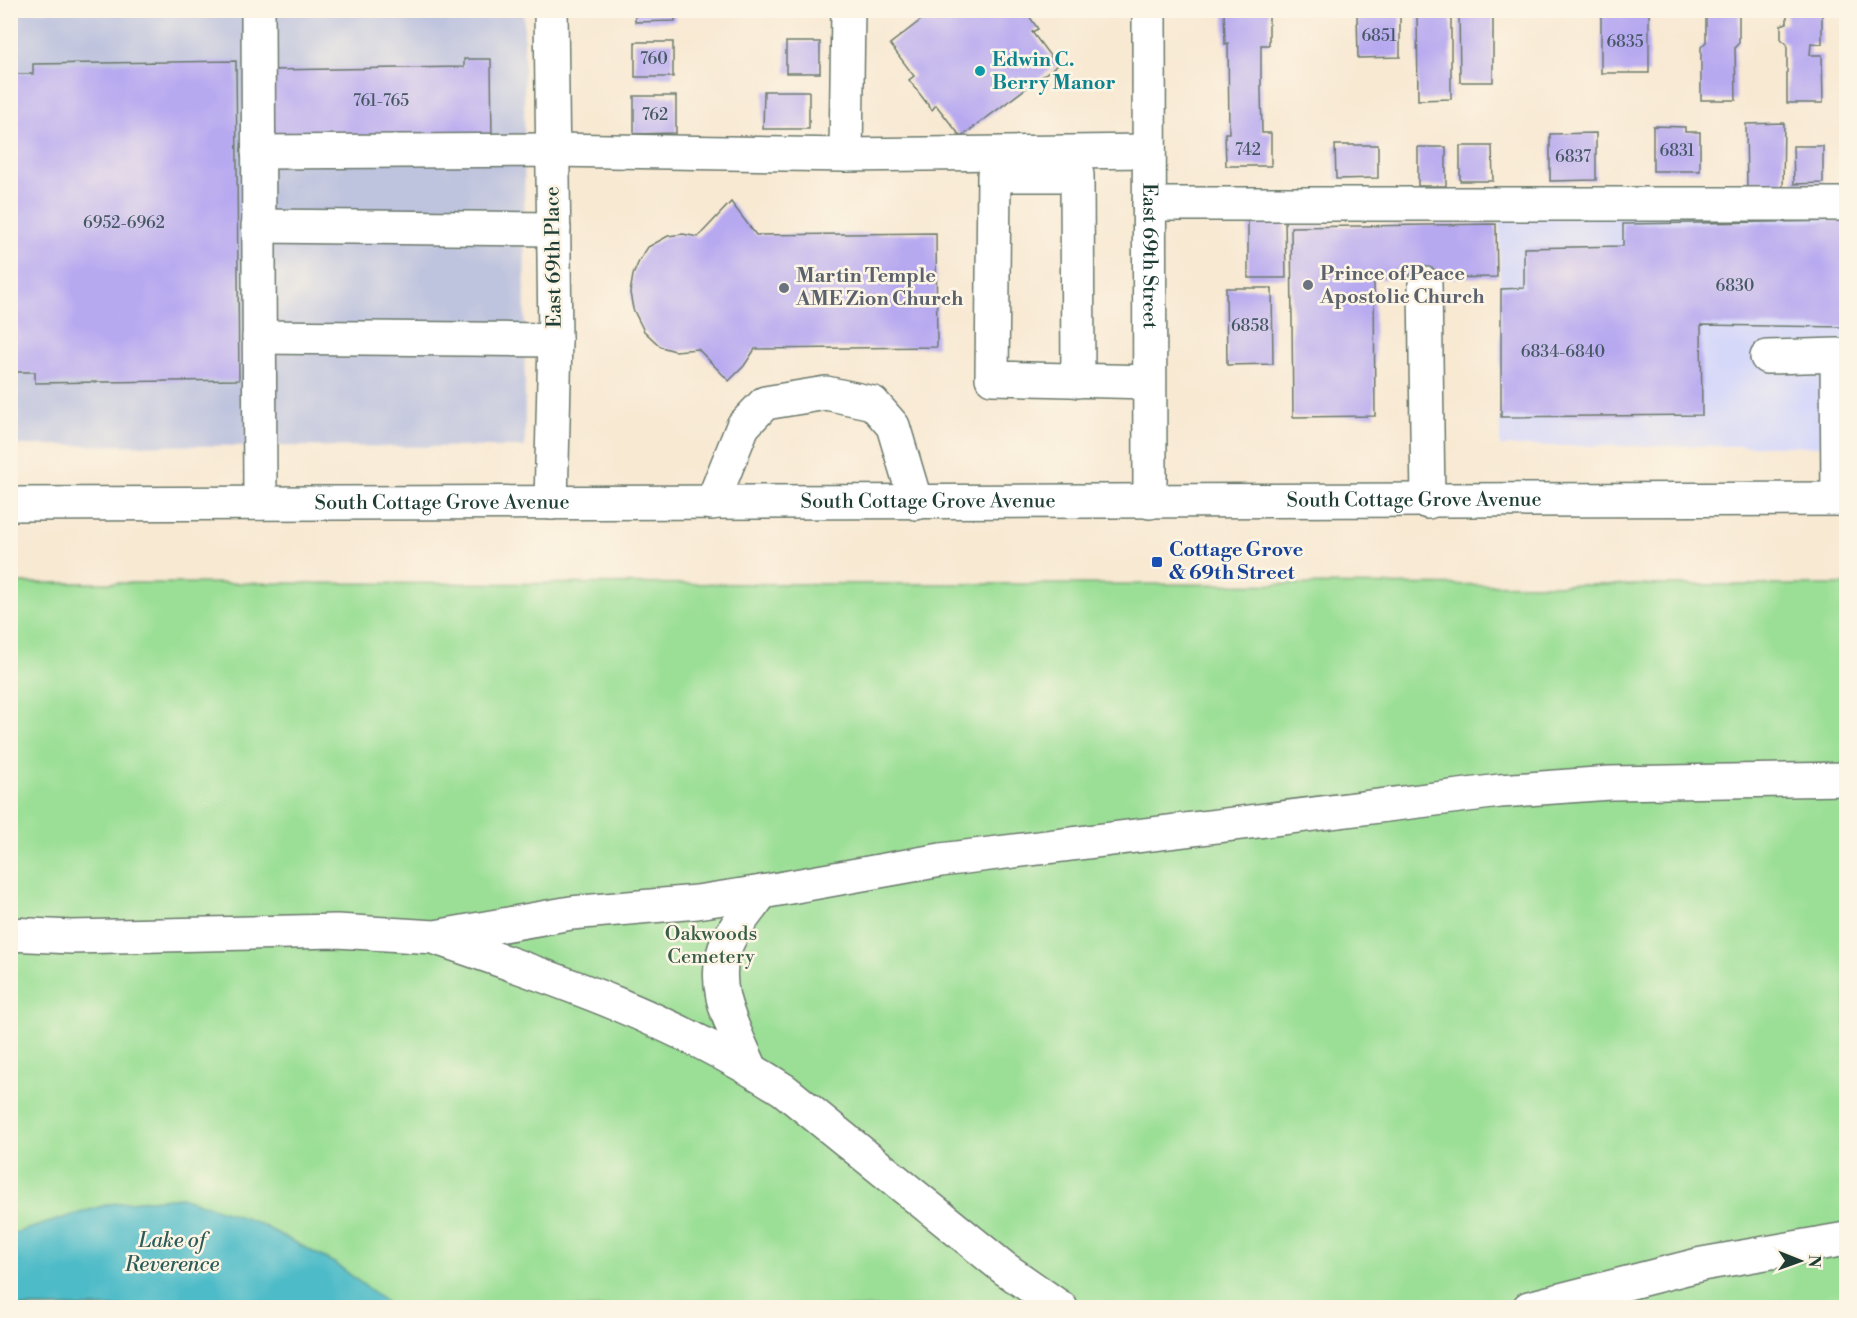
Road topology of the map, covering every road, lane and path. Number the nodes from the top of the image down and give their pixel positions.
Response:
1 (258, 10) edge
2 (551, 10) edge
3 (848, 10) edge
4 (1149, 10) edge
5 (553, 150) junction
6 (258, 152) junction
7 (1149, 152) junction
8 (846, 155) junction
9 (1053, 164) junction
10 (1149, 204) junction
11 (1846, 204) edge
12 (258, 226) junction
13 (554, 229) junction
14 (1425, 284) dead end
15 (259, 337) junction
16 (555, 340) junction
17 (1767, 357) dead end
18 (1078, 381) junction
19 (1149, 382) junction
20 (1842, 499) edge
21 (1150, 502) junction
22 (1428, 502) junction
23 (260, 503) junction
24 (551, 503) junction
25 (712, 503) junction
26 (916, 503) junction
27 (10, 504) edge
28 (1846, 779) edge
29 (762, 892) junction
30 (10, 934) edge
31 (435, 937) junction
32 (751, 1068) junction
33 (1846, 1239) edge
34 (1061, 1308) edge
35 (1530, 1308) edge

1 - 6 main road
2 - 5 main road, East 69th Place
3 - 8 main road
4 - 7 main road, East 69th Street
5 - 6 main road
5 - 8 main road
5 - 13 main road, East 69th Place
6 - 12 main road
7 - 9 main road
7 - 10 main road, East 69th Street
8 - 9 main road
9 - 18 main road
9 - 18 main road
10 - 11 main road
10 - 19 main road, East 69th Street
12 - 13 main road
12 - 15 main road
13 - 16 main road, East 69th Place
14 - 22 main road
15 - 16 main road
15 - 23 main road
16 - 24 main road, East 69th Place
17 - 20 main road
18 - 19 main road
19 - 21 main road, East 69th Street
20 - 22 main road, South Cottage Grove Avenue
21 - 22 main road, South Cottage Grove Avenue
21 - 26 main road, South Cottage Grove Avenue
23 - 24 main road, South Cottage Grove Avenue
23 - 27 main road, South Cottage Grove Avenue
24 - 25 main road, South Cottage Grove Avenue
25 - 26 main road, South Cottage Grove Avenue
25 - 26 main road
28 - 29 main road
29 - 31 main road
29 - 32 main road
30 - 31 main road
31 - 32 main road
32 - 34 main road
33 - 35 main road

